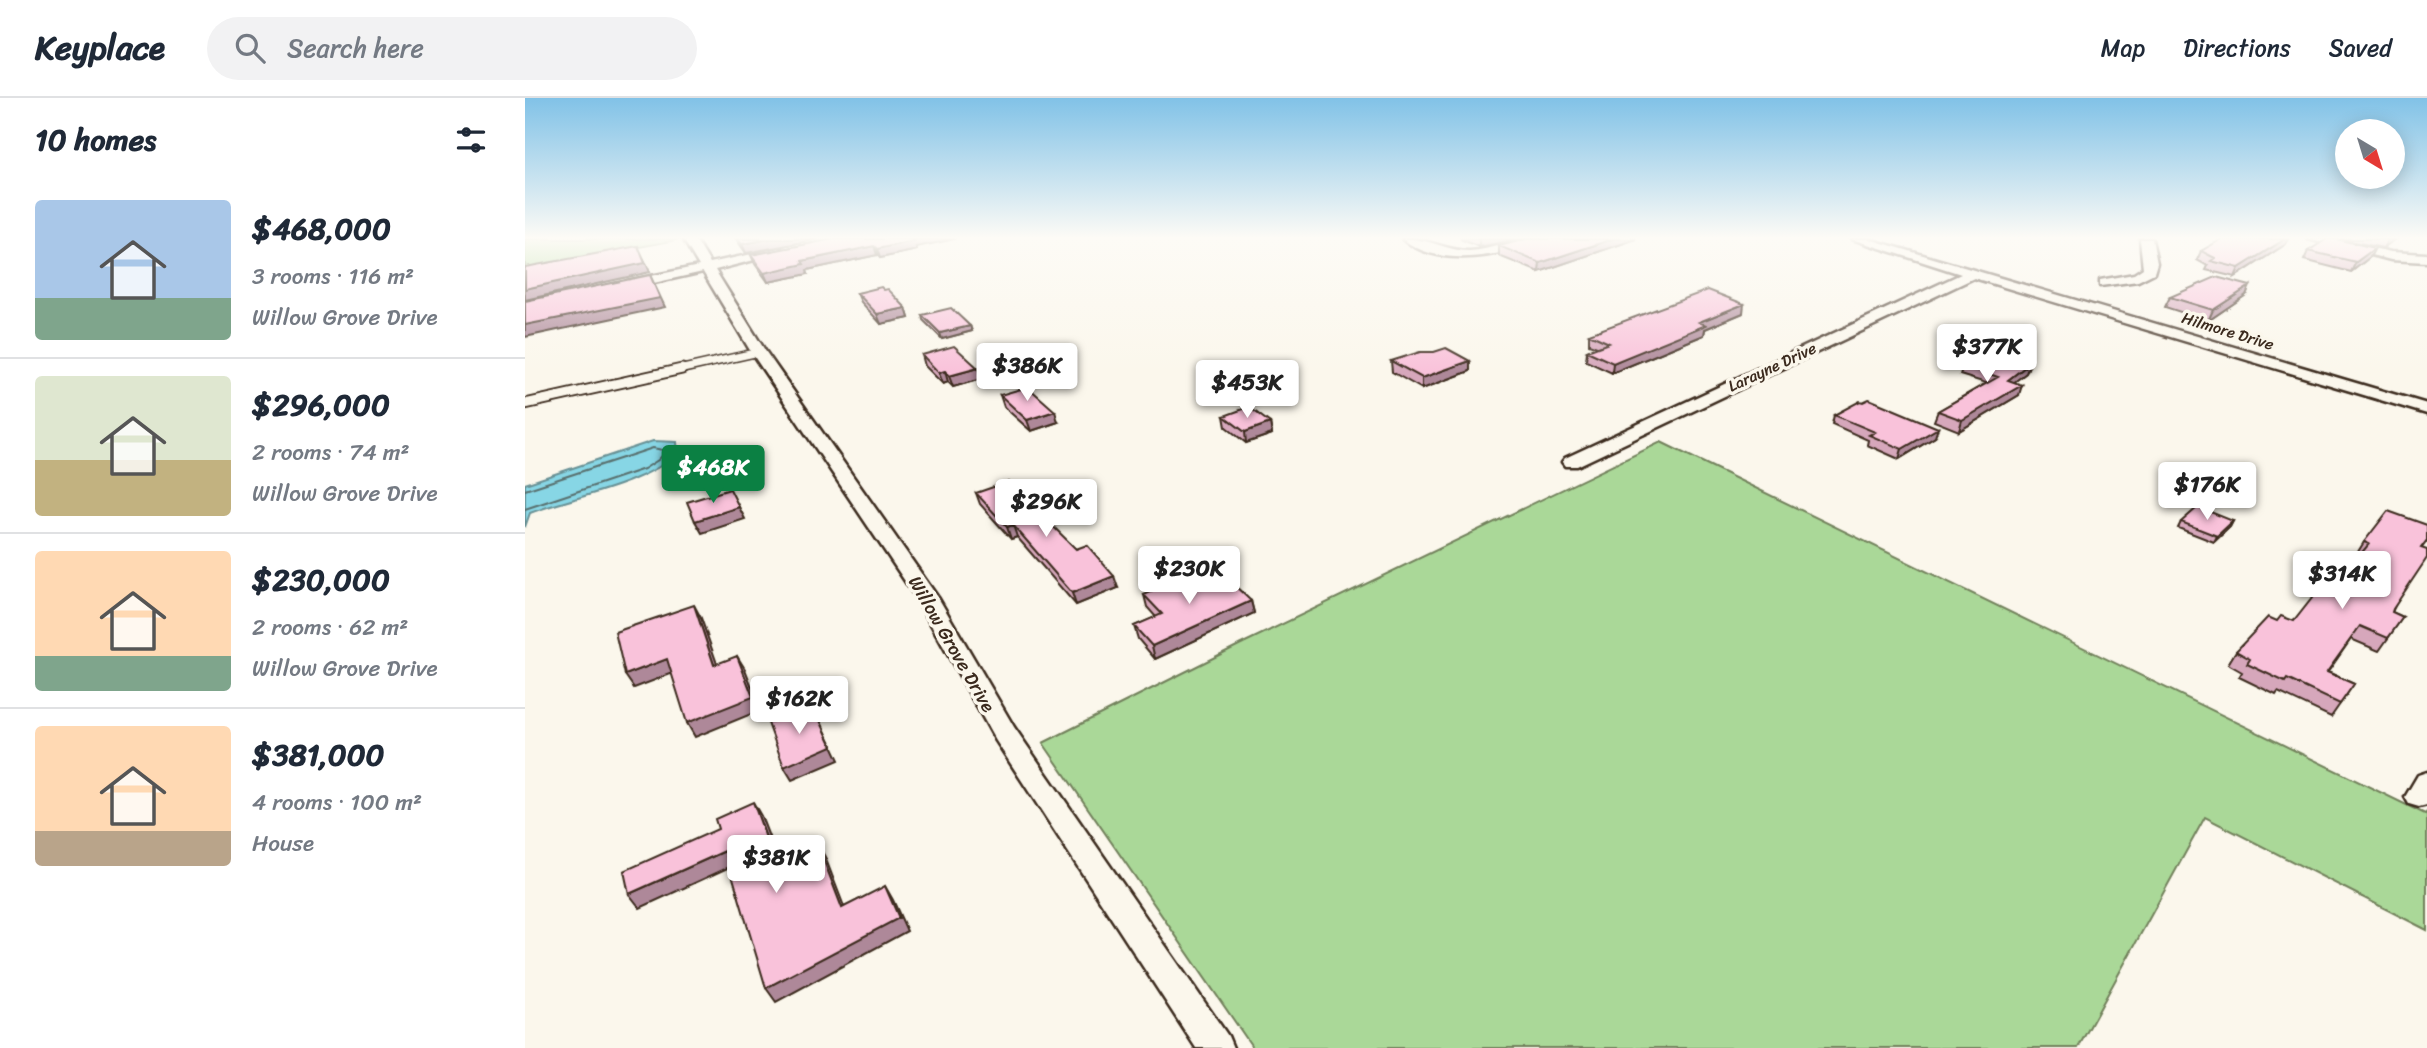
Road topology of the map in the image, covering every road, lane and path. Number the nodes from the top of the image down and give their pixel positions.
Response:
1 (632, 283) edge
2 (718, 283) edge
3 (1951, 283) edge
4 (2007, 283) edge
5 (615, 287) edge
6 (759, 352) junction
7 (525, 404) edge
8 (2427, 409) edge
9 (1571, 462) dead end
10 (1216, 1048) edge

1 - 5 street
2 - 6 street, Willow Grove Drive
3 - 9 street, Larayne Drive
4 - 8 street, Hilmore Drive
6 - 7 lane
6 - 10 street, Willow Grove Drive

